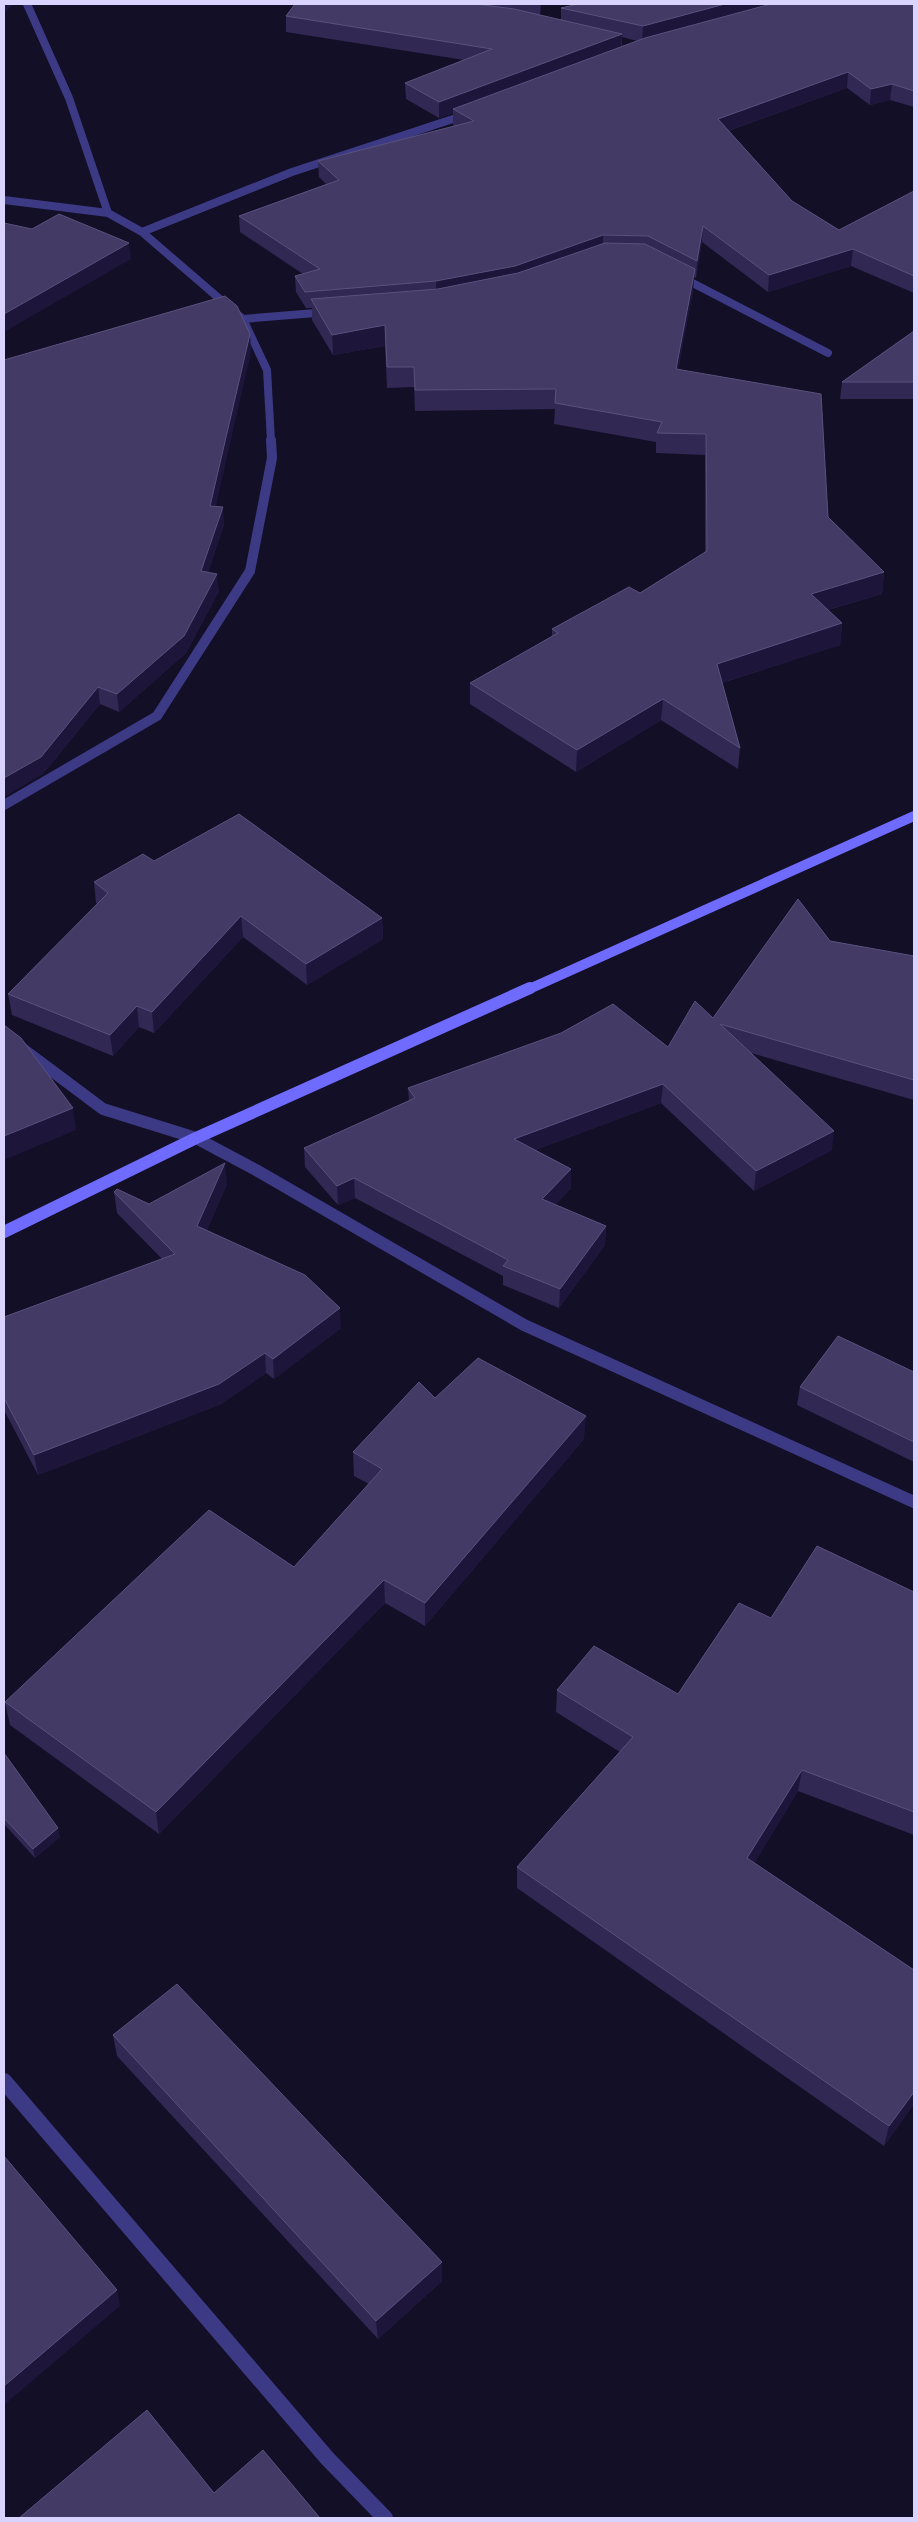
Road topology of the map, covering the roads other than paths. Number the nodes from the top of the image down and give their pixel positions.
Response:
1 (27, 4) edge
2 (478, 110) edge
3 (4, 200) edge
4 (108, 213) junction
5 (142, 232) junction
6 (671, 272) edge
7 (340, 311) edge
8 (242, 319) junction
9 (828, 352) dead end
10 (4, 805) edge
11 (914, 816) edge
12 (4, 1034) edge
13 (196, 1138) junction
14 (4, 1232) edge
15 (914, 1502) edge
16 (4, 2081) edge
17 (385, 2518) edge

1 - 4 street
2 - 5 street
3 - 4 street
4 - 5 street
5 - 8 street
6 - 9 street
7 - 8 street
8 - 10 street
11 - 13 main road
12 - 13 street
13 - 14 main road
13 - 15 street
16 - 17 street

